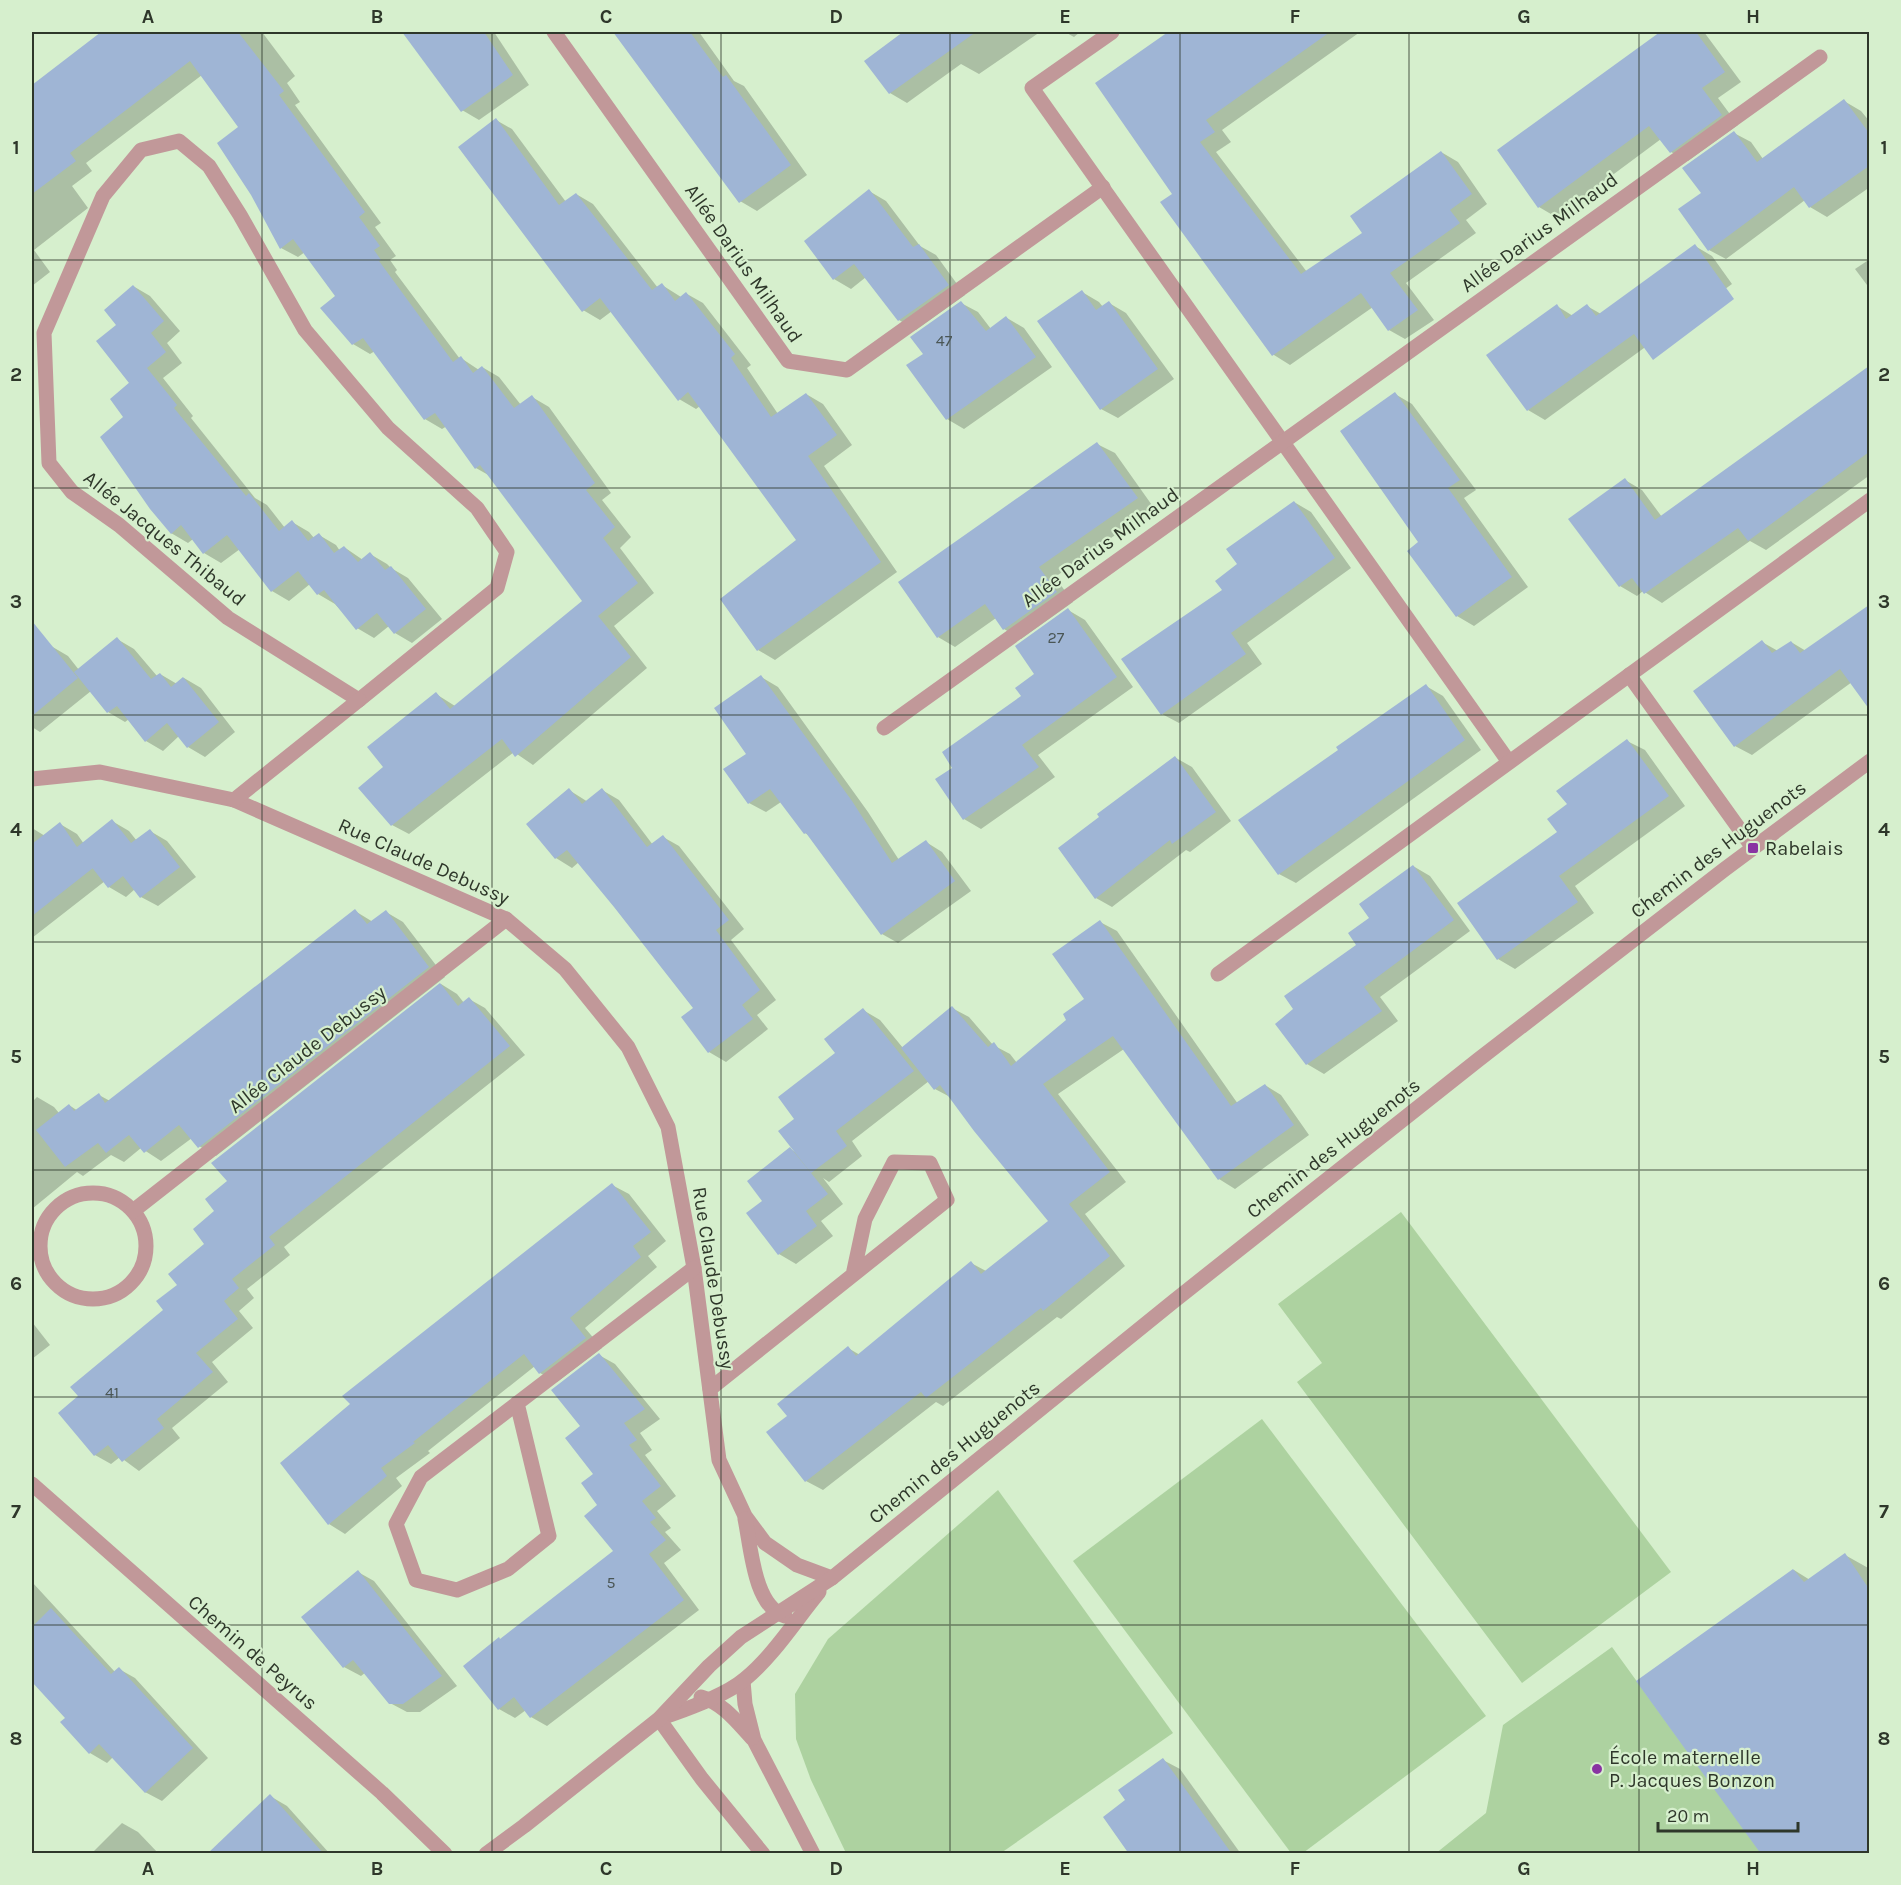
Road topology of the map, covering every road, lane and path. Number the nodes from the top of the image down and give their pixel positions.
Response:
1 (554, 32) edge
2 (1112, 32) edge
3 (1820, 57) dead end
4 (1102, 187) junction
5 (1282, 442) junction
6 (1869, 500) edge
7 (1629, 675) junction
8 (359, 700) junction
9 (884, 728) dead end
10 (1869, 761) edge
11 (1509, 762) junction
12 (32, 779) edge
13 (234, 800) junction
14 (1753, 848) junction
15 (506, 919) junction
16 (1218, 974) dead end
17 (133, 1211) junction
18 (694, 1268) junction
19 (854, 1275) junction
20 (710, 1389) junction
21 (517, 1403) junction
22 (32, 1484) edge
23 (745, 1516) junction
24 (832, 1578) junction
25 (777, 1614) junction
26 (796, 1620) junction
27 (743, 1681) junction
28 (680, 1696) junction
29 (709, 1699) junction
30 (659, 1719) junction
31 (754, 1740) junction
32 (445, 1854) edge
33 (486, 1854) edge
34 (763, 1854) edge
35 (813, 1854) edge

1 - 4 street, Allée Darius Milhaud
2 - 4 street
3 - 5 street, Allée Darius Milhaud
4 - 5 street
5 - 9 street, Allée Darius Milhaud
5 - 11 street
6 - 7 street
7 - 11 street
7 - 14 street
8 - 8 street, Allée Jacques Thibaud
8 - 13 street, Allée Jacques Thibaud
10 - 14 street, Chemin des Huguenots
11 - 16 street
12 - 13 street, Rue Claude Debussy
13 - 15 street, Rue Claude Debussy
14 - 24 street, Chemin des Huguenots
15 - 17 street, Allée Claude Debussy
15 - 18 street, Rue Claude Debussy
17 - 17 street
18 - 20 street, Rue Claude Debussy
18 - 21 street
19 - 19 street
19 - 20 street
20 - 23 street, Rue Claude Debussy
21 - 21 street
22 - 32 street, Chemin de Peyrus
23 - 24 street, Rue Claude Debussy
23 - 25 street, Rue Claude Debussy
24 - 25 street, Chemin des Huguenots
24 - 26 street, Chemin des Huguenots
25 - 26 street
25 - 28 street, Chemin des Huguenots
26 - 27 street, Chemin des Huguenots
27 - 29 street, Chemin des Huguenots
27 - 31 street
28 - 29 street
28 - 30 street, Chemin des Huguenots
29 - 30 street, Chemin des Huguenots
29 - 31 street
30 - 33 street, Chemin des Huguenots
30 - 34 street
31 - 35 street

